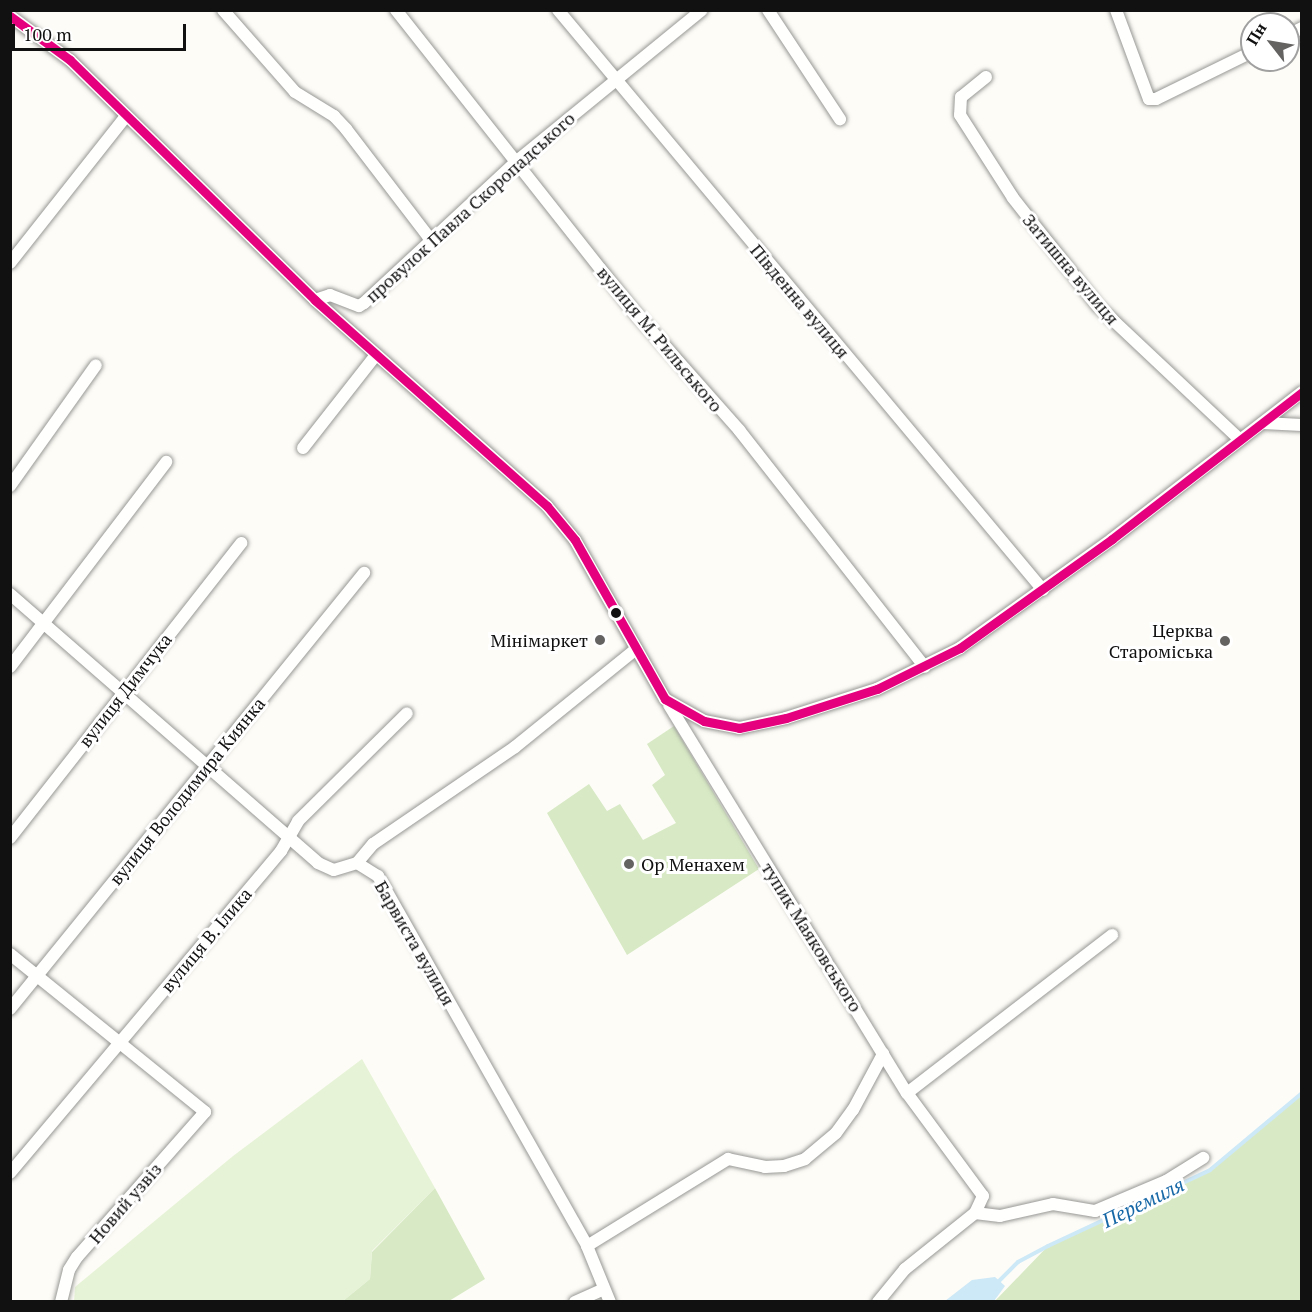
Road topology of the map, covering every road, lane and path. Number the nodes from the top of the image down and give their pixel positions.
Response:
1 (223, 10) edge
2 (396, 10) edge
3 (558, 10) edge
4 (702, 10) edge
5 (768, 10) edge
6 (1116, 10) edge
7 (10, 16) edge
8 (1240, 58) edge
9 (986, 77) dead end
10 (614, 81) junction
11 (126, 116) junction
12 (840, 119) dead end
13 (518, 160) junction
14 (431, 240) junction
15 (10, 263) edge
16 (315, 300) junction
17 (376, 355) junction
18 (96, 365) dead end
19 (1302, 392) edge
20 (1263, 423) junction
21 (1302, 425) edge
22 (1240, 440) junction
23 (303, 448) dead end
24 (166, 462) dead end
25 (10, 486) edge
26 (241, 543) dead end
27 (364, 573) dead end
28 (1043, 590) junction
29 (10, 594) edge
30 (45, 624) junction
31 (636, 649) junction
32 (10, 667) edge
33 (925, 667) junction
34 (122, 692) junction
35 (665, 699) junction
36 (407, 713) dead end
37 (207, 766) junction
38 (289, 836) junction
39 (10, 838) edge
40 (357, 863) junction
41 (1112, 935) dead end
42 (10, 954) edge
43 (38, 976) junction
44 (10, 1009) edge
45 (119, 1043) junction
46 (883, 1054) junction
47 (907, 1093) junction
48 (1203, 1158) dead end
49 (10, 1173) edge
50 (975, 1213) junction
51 (587, 1246) junction
52 (602, 1290) junction
53 (61, 1302) edge
54 (575, 1302) edge
55 (610, 1302) edge
56 (878, 1302) edge

1 - 14 street
2 - 13 street, вулиця М. Рильського
3 - 10 street, Південна вулиця
4 - 10 street, провулок Павла Скоропадського
5 - 12 street
6 - 8 street
7 - 11 street, тупик Маяковського
9 - 22 street, Затишна вулиця
10 - 13 street, провулок Павла Скоропадського
10 - 28 street, Південна вулиця
11 - 15 street
11 - 16 street, тупик Маяковського
13 - 14 street, провулок Павла Скоропадського
13 - 33 street, вулиця М. Рильського
14 - 16 street, провулок Павла Скоропадського
16 - 17 street, тупик Маяковського
17 - 23 street
17 - 31 street, тупик Маяковського
18 - 25 street
19 - 20 street
20 - 21 street
20 - 22 street
22 - 28 street
24 - 30 street
26 - 34 street, вулиця Димчука
27 - 37 street, вулиця Володимира Киянка
28 - 33 street
29 - 30 street
30 - 32 street
30 - 34 street
31 - 35 street, тупик Маяковського
31 - 40 street
33 - 35 street
34 - 37 street
34 - 39 street, вулиця Димчука
35 - 46 street, тупик Маяковського
36 - 38 street, вулиця В. Ілика
37 - 38 street
37 - 43 street, вулиця Володимира Киянка
38 - 40 street
38 - 45 street, вулиця В. Ілика
40 - 51 street, Барвиста вулиця
41 - 47 street
42 - 43 street
43 - 44 street, вулиця Володимира Киянка
43 - 45 street
45 - 49 street, вулиця В. Ілика
45 - 53 street, Новий узвіз
46 - 47 street, тупик Маяковського
46 - 51 street
47 - 50 street, тупик Маяковського
48 - 50 street
50 - 56 street
51 - 52 street, Барвиста вулиця
52 - 54 street
52 - 55 street, Барвиста вулиця

